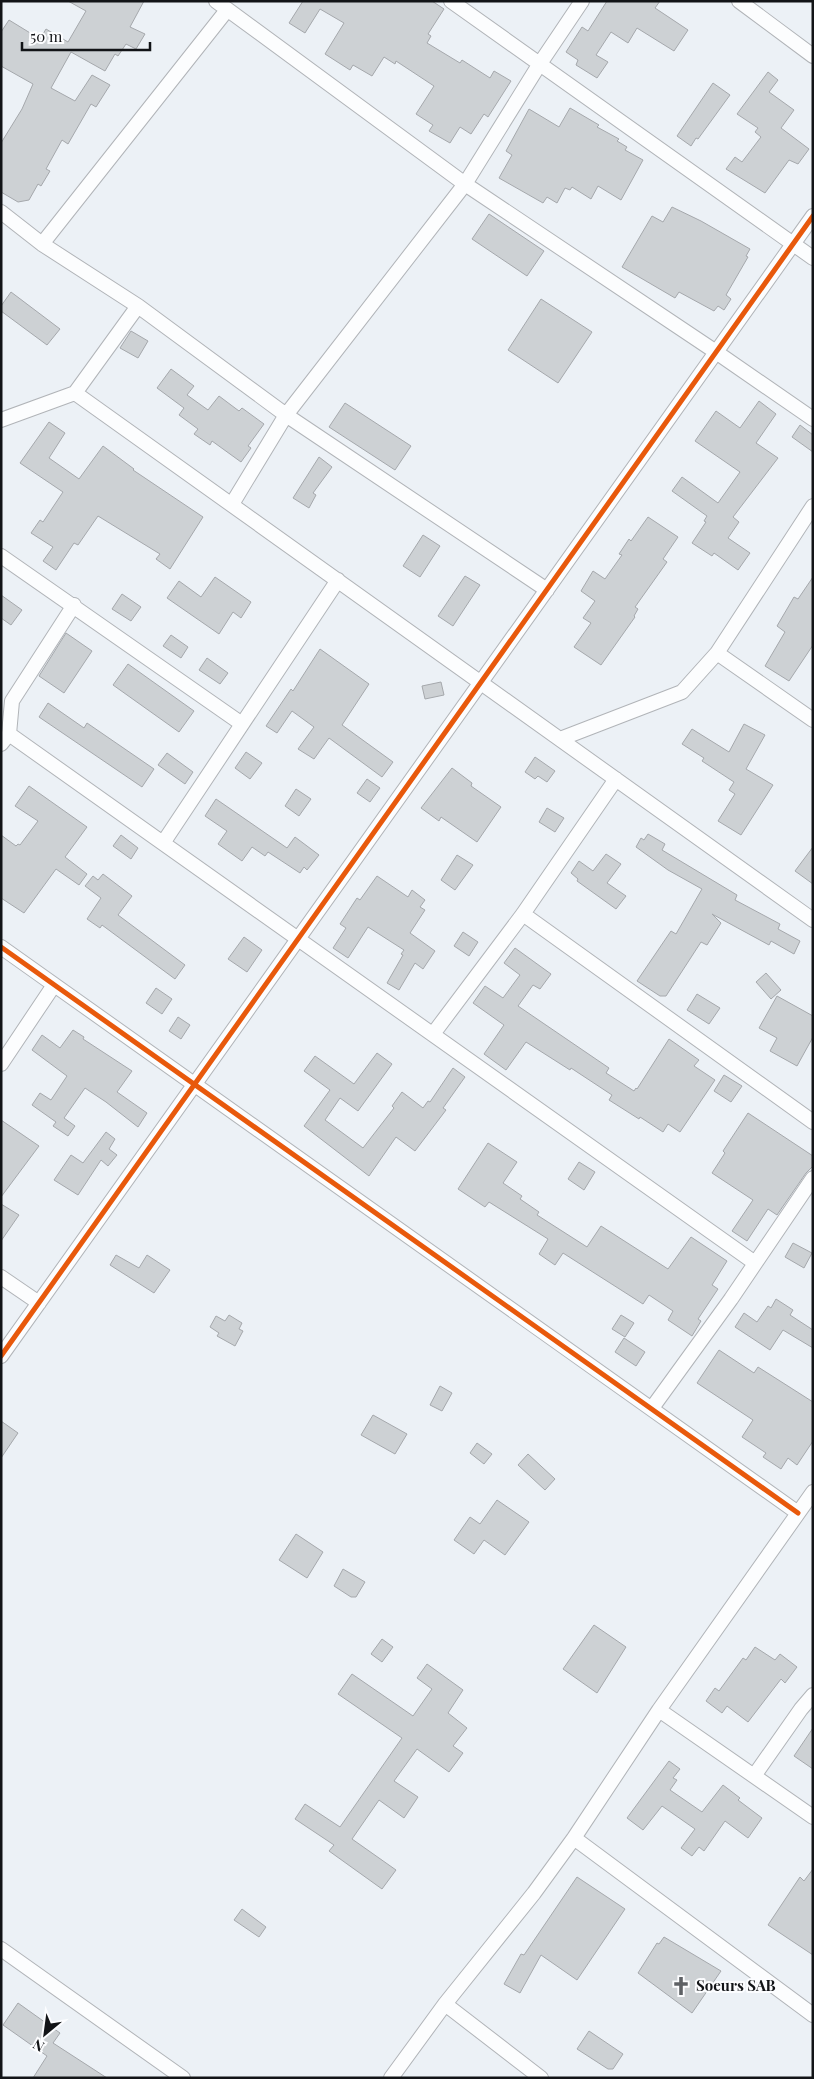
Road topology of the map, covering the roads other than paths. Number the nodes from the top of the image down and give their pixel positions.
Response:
1 (452, 1) edge
2 (582, 1) edge
3 (747, 4) edge
4 (222, 5) edge
5 (813, 56) edge
6 (539, 65) junction
7 (465, 184) junction
8 (1, 212) edge
9 (813, 216) edge
10 (42, 244) junction
11 (793, 244) junction
12 (813, 258) edge
13 (138, 306) junction
14 (716, 352) junction
15 (75, 392) junction
16 (286, 414) junction
17 (813, 419) edge
18 (1, 420) edge
19 (232, 504) junction
20 (813, 506) edge
21 (1, 556) edge
22 (338, 580) junction
23 (547, 590) junction
24 (74, 605) junction
25 (717, 652) junction
26 (481, 682) junction
27 (813, 720) edge
28 (242, 724) junction
29 (5, 739) edge
30 (560, 739) junction
31 (616, 779) junction
32 (163, 842) junction
33 (523, 914) junction
34 (813, 920) edge
35 (298, 939) junction
36 (1, 947) edge
37 (54, 985) junction
38 (433, 1034) junction
39 (1, 1064) edge
40 (195, 1085) junction
41 (813, 1122) edge
42 (813, 1178) edge
43 (755, 1263) junction
44 (1, 1277) edge
45 (39, 1303) junction
46 (1, 1356) edge
47 (652, 1408) junction
48 (813, 1492) edge
49 (798, 1513) junction
50 (813, 1695) edge
51 (659, 1710) junction
52 (754, 1776) junction
53 (813, 1817) edge
54 (574, 1838) junction
55 (1, 1949) edge
56 (445, 2004) junction
57 (813, 2015) edge
58 (183, 2078) edge
59 (391, 2078) edge
60 (542, 2078) edge

1 - 6 street
2 - 6 street
3 - 5 street
4 - 7 street
4 - 10 street
6 - 7 street
6 - 11 street
7 - 14 street
7 - 16 street
8 - 10 street
9 - 11 street
10 - 13 street
11 - 12 street
11 - 14 street
13 - 15 street
13 - 16 street
14 - 17 street
14 - 23 street
15 - 18 street
15 - 19 street
16 - 19 street
16 - 23 street
19 - 22 street
20 - 25 street
21 - 24 street
22 - 26 street
22 - 28 street
23 - 26 street
24 - 28 street
24 - 29 street
25 - 27 street
25 - 30 street
26 - 30 street
26 - 35 street
28 - 32 street
29 - 32 street
30 - 31 street
31 - 33 street
31 - 34 street
32 - 35 street
33 - 38 street
33 - 41 street
35 - 38 street
35 - 40 street
36 - 37 street
37 - 39 street
37 - 40 street
38 - 43 street
40 - 45 street
40 - 47 street
42 - 43 street
43 - 47 street
44 - 45 street
45 - 46 street
47 - 49 street
48 - 49 street
49 - 51 street
50 - 52 street
51 - 52 street
51 - 54 street
52 - 53 street
54 - 56 street
54 - 57 street
55 - 58 street
56 - 59 street
56 - 60 street

